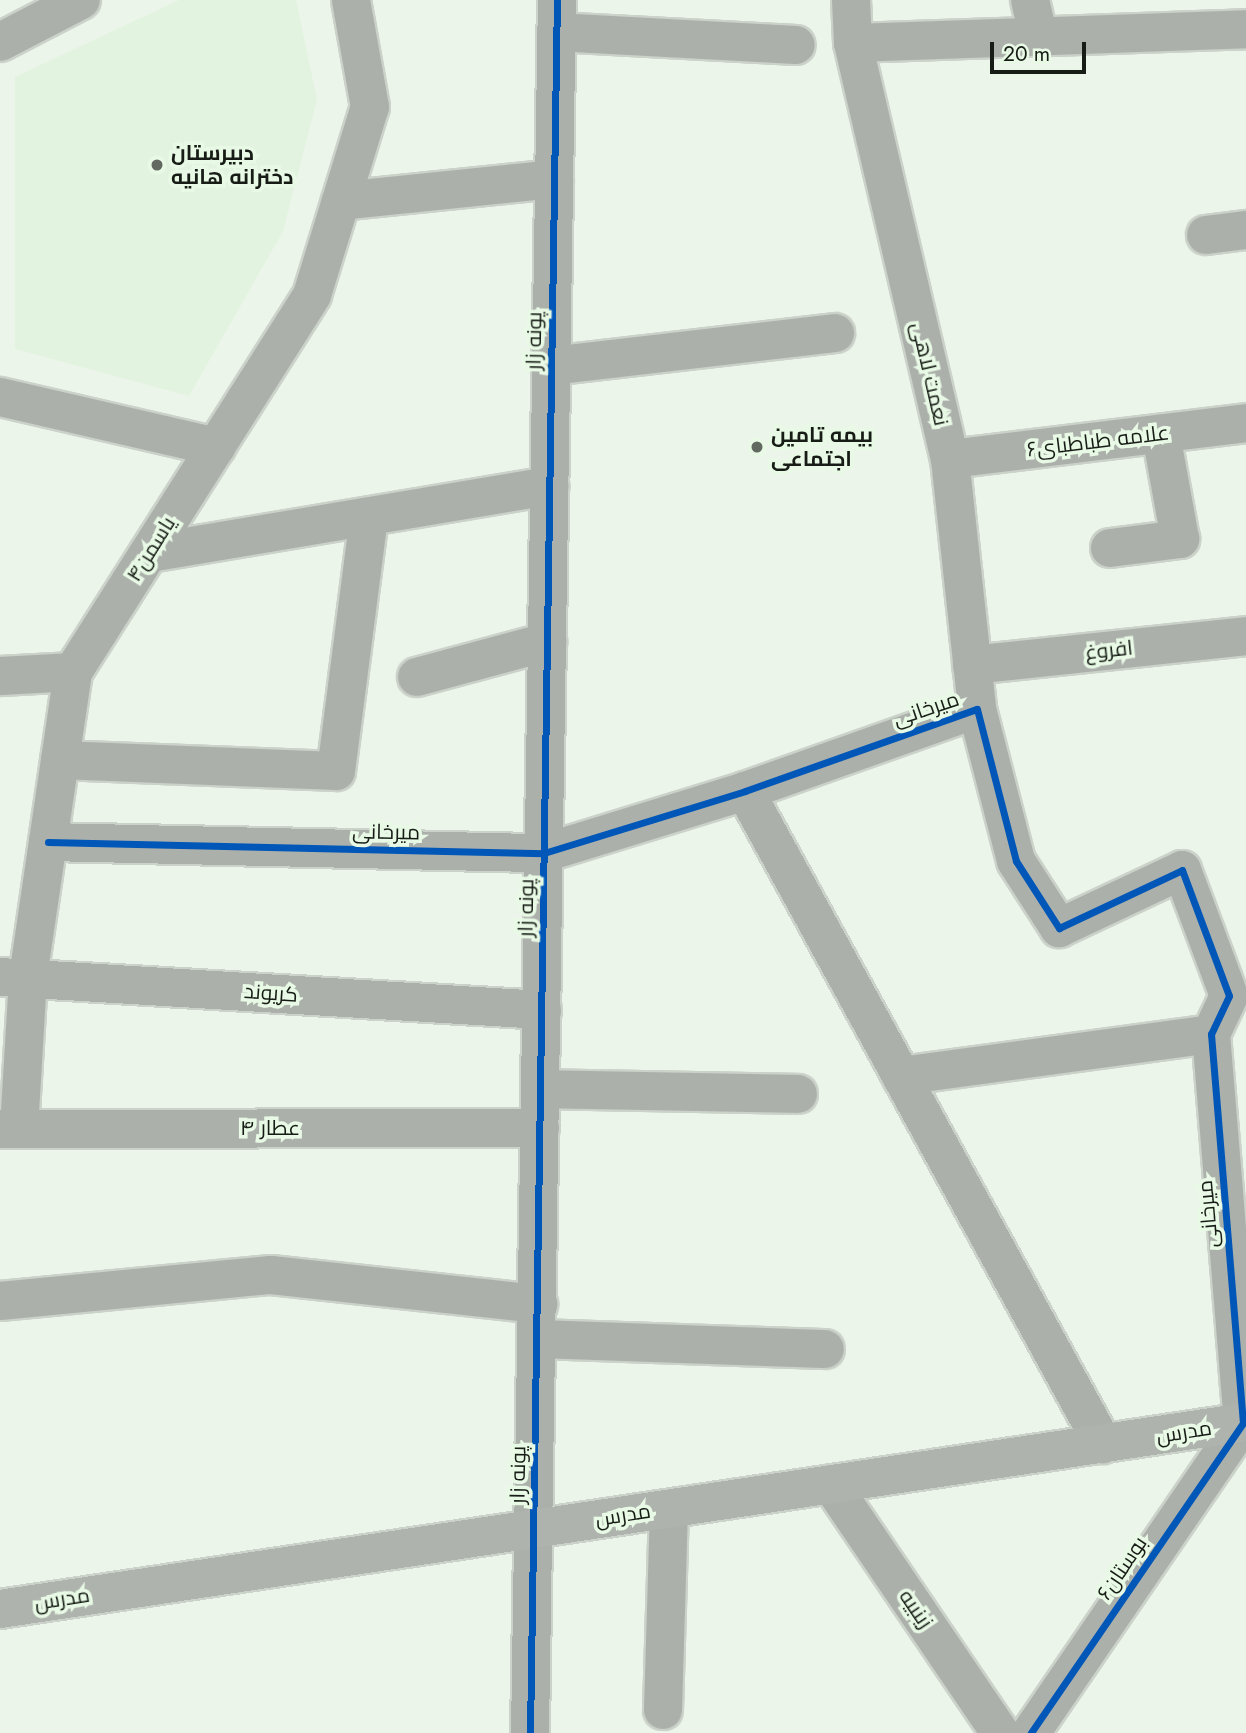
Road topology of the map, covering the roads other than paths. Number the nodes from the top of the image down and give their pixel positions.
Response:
1 (82, 0) edge
2 (351, 0) edge
3 (851, 0) edge
4 (556, 16) edge
5 (1034, 18) edge
6 (1246, 29) edge
7 (0, 42) edge
8 (853, 43) junction
9 (796, 45) dead end
10 (554, 179) junction
11 (341, 201) junction
12 (1246, 230) edge
13 (1206, 235) dead end
14 (835, 332) dead end
15 (551, 366) junction
16 (0, 397) edge
17 (1246, 423) edge
18 (1161, 434) junction
19 (216, 447) junction
20 (950, 459) junction
21 (549, 486) junction
22 (369, 518) junction
23 (1110, 548) dead end
24 (149, 553) junction
25 (1246, 636) edge
26 (547, 642) junction
27 (972, 664) junction
28 (73, 672) junction
29 (0, 676) edge
30 (417, 677) dead end
31 (977, 709) junction
32 (60, 760) junction
33 (745, 792) junction
34 (48, 842) junction
35 (544, 853) junction
36 (14, 977) edge
37 (1238, 993) edge
38 (542, 1010) junction
39 (1211, 1034) junction
40 (901, 1076) junction
41 (541, 1089) junction
42 (798, 1094) dead end
43 (540, 1128) junction
44 (10, 1129) edge
45 (1236, 1228) edge
46 (0, 1301) edge
47 (538, 1322) junction
48 (825, 1349) dead end
49 (1244, 1423) edge
50 (1103, 1444) junction
51 (831, 1484) junction
52 (669, 1508) junction
53 (534, 1529) junction
54 (0, 1609) edge
55 (663, 1710) dead end
56 (530, 1733) edge
57 (1000, 1733) edge
58 (1031, 1733) edge

1 - 7 street
2 - 11 street, یاسمن۴
3 - 8 street, نعمت لاهی
4 - 9 street
4 - 10 street, پونه زار
5 - 6 street
5 - 8 street
8 - 20 street, نعمت لاهی
10 - 11 street
10 - 15 street, پونه زار
11 - 19 street, یاسمن۴
12 - 13 street
14 - 15 street
15 - 21 street, پونه زار
16 - 19 street
17 - 18 street, علامه طباطبای۶
18 - 20 street, علامه طباطبای۶
18 - 23 street
19 - 24 street, یاسمن۴
20 - 27 street, نعمت لاهی
21 - 22 street
21 - 26 street, پونه زار
22 - 24 street
22 - 32 street
24 - 28 street, یاسمن۴
25 - 27 street, افروغ
26 - 30 street
26 - 35 street, پونه زار
27 - 31 street, نعمت لاهی
28 - 29 street
28 - 32 street, یاسمن۴
31 - 33 street, میرخانی
31 - 37 street, میرخانی
32 - 34 street, یاسمن۴
33 - 35 street, میرخانی
33 - 40 street
34 - 35 street, میرخانی
34 - 36 street, یاسمن۴
35 - 38 street, پونه زار
36 - 38 street, کریوند
36 - 44 street, یاسمن۴
37 - 39 street, میرخانی
38 - 41 street, پونه زار
39 - 40 street
39 - 45 street, میرخانی
40 - 50 street
41 - 42 street
41 - 43 street, پونه زار
43 - 44 street, عطار ۴
43 - 47 street, پونه زار
45 - 49 street, میرخانی
46 - 47 street
47 - 48 street
47 - 53 street, پونه زار
49 - 50 main road, مدرس
49 - 58 street, بوستان۶
50 - 51 main road, مدرس
51 - 52 main road, مدرس
51 - 57 street, زینبیه
52 - 53 main road, مدرس
52 - 55 street
53 - 54 main road, مدرس
53 - 56 street, پونه زار

